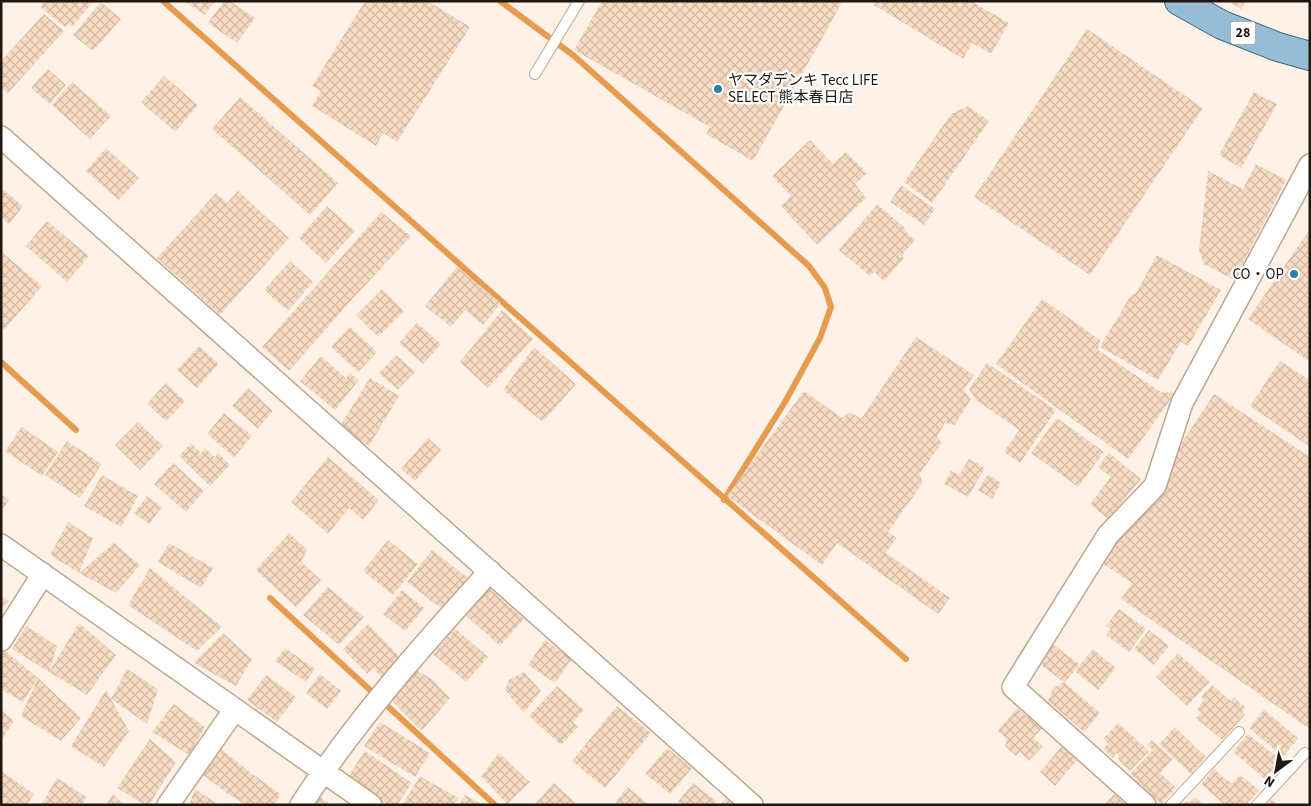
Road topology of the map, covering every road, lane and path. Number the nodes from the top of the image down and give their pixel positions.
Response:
1 (580, 1) edge
2 (1179, 1) edge
3 (1310, 56) edge
4 (535, 74) dead end
5 (1, 137) edge
6 (1310, 164) edge
7 (1, 545) edge
8 (490, 571) junction
9 (43, 574) junction
10 (1, 640) edge
11 (235, 709) junction
12 (1238, 732) dead end
13 (1305, 753) dead end
14 (323, 771) junction
15 (168, 805) edge
16 (301, 805) edge
17 (371, 805) edge
18 (752, 805) edge
19 (1145, 805) edge
20 (1171, 805) edge
21 (1257, 805) edge

1 - 4 lane
2 - 3 main road, 28
5 - 8 street
6 - 19 street
7 - 9 street
8 - 14 street
8 - 18 street
9 - 10 street
9 - 11 street
11 - 14 street
11 - 15 street
12 - 20 lane
13 - 21 lane
14 - 16 street
14 - 17 street

